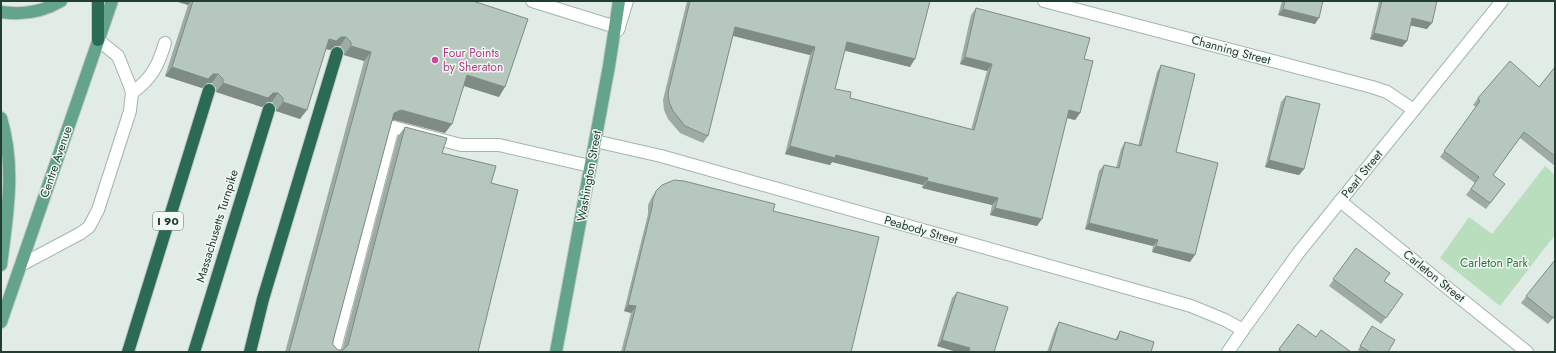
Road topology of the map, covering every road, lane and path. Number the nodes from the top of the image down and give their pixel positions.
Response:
1 (61, 1) edge
2 (98, 1) edge
3 (112, 1) edge
4 (532, 1) edge
5 (618, 1) edge
6 (627, 1) edge
7 (1044, 1) edge
8 (1502, 1) edge
9 (1, 12) edge
10 (617, 28) junction
11 (98, 40) junction
12 (165, 43) dead end
13 (337, 53) edge
14 (209, 90) edge
15 (132, 93) junction
16 (269, 109) edge
17 (1414, 110) junction
18 (1, 118) edge
19 (595, 141) junction
20 (590, 166) junction
21 (1340, 201) junction
22 (1, 265) edge
23 (21, 265) junction
24 (1, 322) edge
25 (1242, 330) junction
26 (128, 352) edge
27 (194, 352) edge
28 (250, 352) edge
29 (334, 352) edge
30 (556, 352) edge
31 (1228, 352) edge
32 (1527, 352) edge

1 - 9 main road
2 - 11 highway
3 - 11 main road, Centre Avenue
4 - 10 street
5 - 10 main road
6 - 10 street
7 - 17 street, Channing Street
8 - 17 street, Pearl Street
10 - 19 main road, Washington Street
11 - 15 street
11 - 23 main road, Centre Avenue
12 - 15 street
13 - 28 highway
14 - 26 highway, I 90
15 - 23 street
16 - 27 highway, Massachusetts Turnpike
17 - 21 street, Pearl Street
18 - 22 main road
19 - 20 main road, Washington Street
19 - 25 street, Peabody Street
20 - 29 street
20 - 30 main road, Washington Street
21 - 25 street, Pearl Street
21 - 32 street, Carleton Street
23 - 24 main road, Centre Avenue
25 - 31 street, Pearl Street

